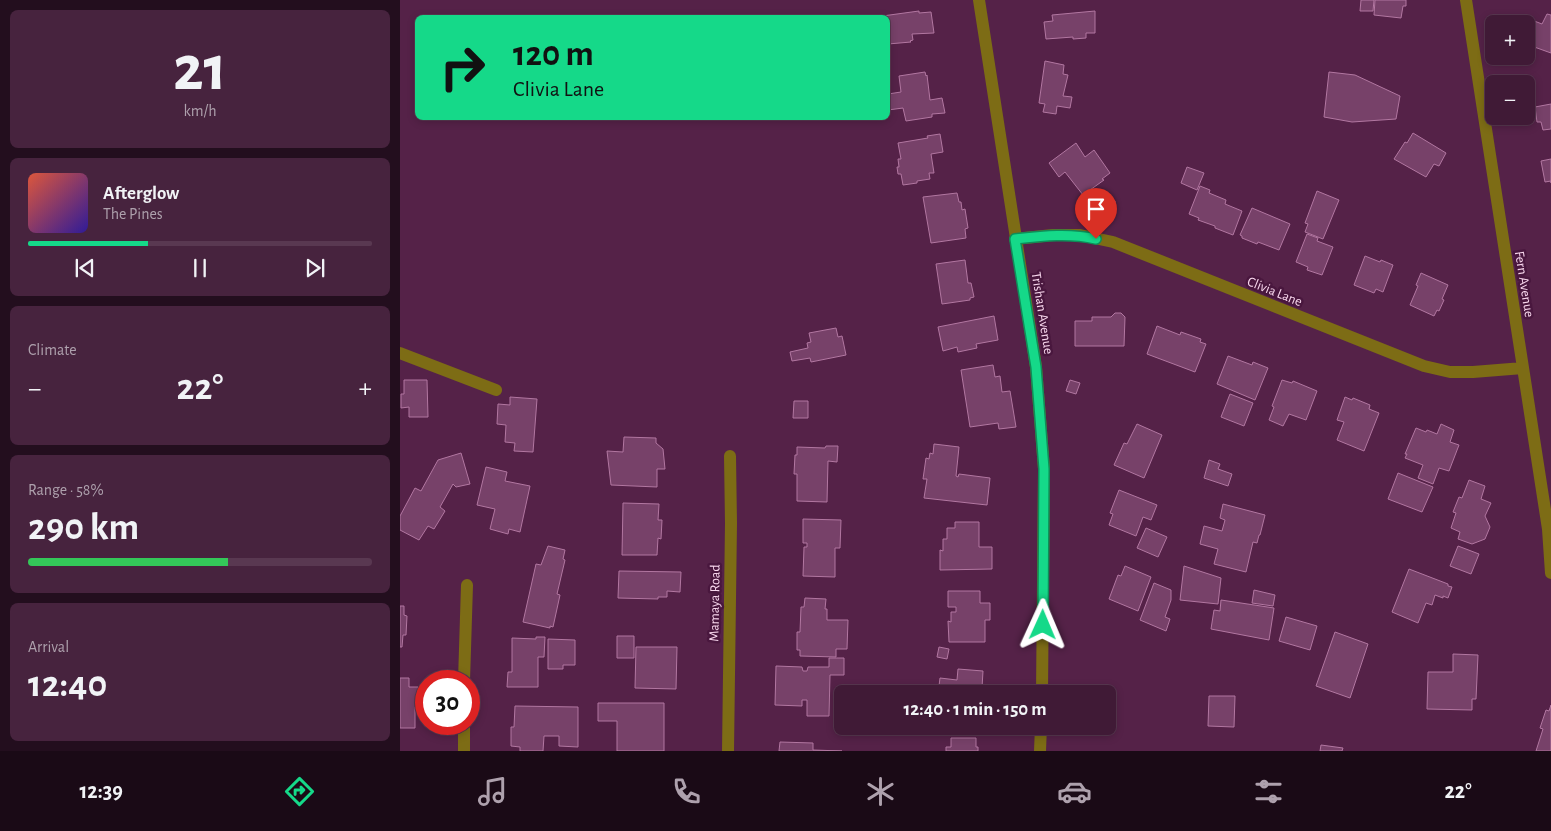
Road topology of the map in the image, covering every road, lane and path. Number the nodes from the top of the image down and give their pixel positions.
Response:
1 (979, 0) edge
2 (1466, 0) edge
3 (1015, 239) junction
4 (400, 353) edge
5 (1523, 368) junction
6 (496, 390) dead end
7 (730, 456) dead end
8 (1551, 573) edge
9 (467, 585) dead end
10 (464, 670) edge
11 (1042, 685) edge
12 (464, 735) edge
13 (1041, 735) edge
14 (464, 751) edge
15 (728, 751) edge
16 (1040, 751) edge

1 - 3 street, Trishan Avenue
2 - 5 street, Fern Avenue
3 - 5 street, Clivia Lane
3 - 11 street, Trishan Avenue
4 - 6 street
5 - 8 street, Fern Avenue
7 - 15 street, Mamaya Road
9 - 10 street
12 - 14 street
13 - 16 street

